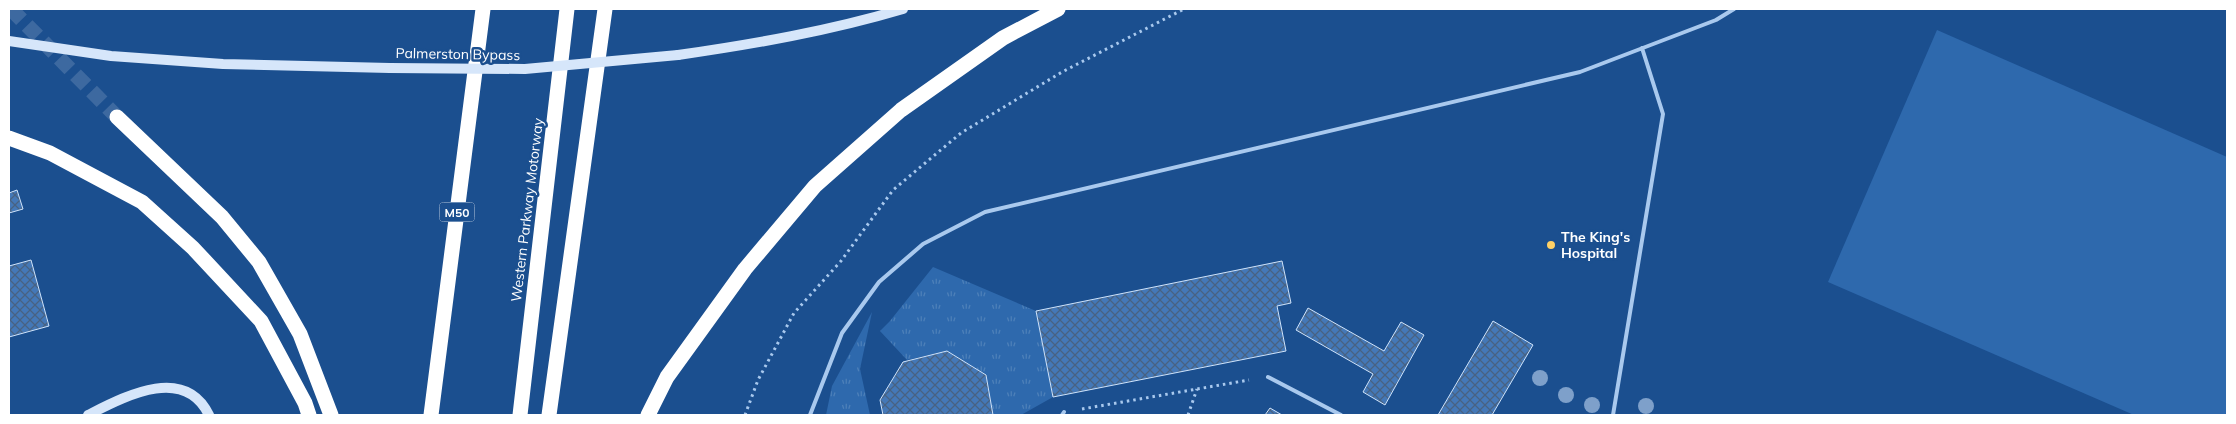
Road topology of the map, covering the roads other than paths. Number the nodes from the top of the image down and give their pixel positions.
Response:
1 (482, 9) edge
2 (567, 9) edge
3 (606, 9) edge
4 (903, 9) edge
5 (1058, 9) edge
6 (1734, 9) edge
7 (9, 41) edge
8 (1642, 48) junction
9 (117, 117) tunnel mouth
10 (9, 138) edge
11 (1268, 377) road end
12 (88, 415) edge
13 (210, 415) edge
14 (309, 415) edge
15 (331, 415) edge
16 (431, 415) edge
17 (520, 415) edge
18 (549, 415) edge
19 (648, 415) edge
20 (810, 415) edge
21 (1341, 415) edge
22 (1613, 415) edge

1 - 16 highway, M50
2 - 17 highway, Western Parkway Motorway
3 - 18 highway
4 - 7 main road, Palmerston Bypass, bridge
5 - 19 highway
6 - 8 lane
8 - 20 lane
8 - 22 lane
9 - 15 highway
10 - 14 highway
11 - 21 lane
12 - 13 main road

